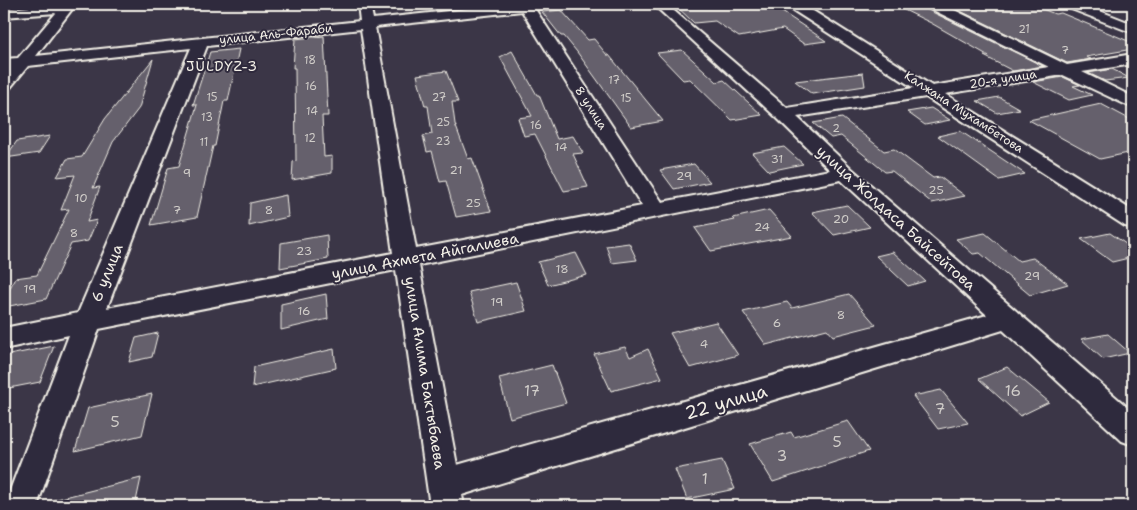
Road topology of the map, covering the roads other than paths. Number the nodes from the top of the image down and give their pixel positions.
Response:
1 (549, 4) edge
2 (659, 4) edge
3 (793, 4) edge
4 (932, 4) edge
5 (1071, 4) edge
6 (68, 6) edge
7 (526, 6) junction
8 (4, 13) edge
9 (366, 14) edge
10 (1133, 29) edge
11 (201, 42) junction
12 (1133, 59) edge
13 (23, 62) junction
14 (4, 64) edge
15 (1066, 69) junction
16 (4, 85) edge
17 (931, 91) junction
18 (1133, 103) edge
19 (784, 114) junction
20 (845, 173) junction
21 (656, 210) junction
22 (1133, 221) edge
23 (407, 259) junction
24 (1008, 319) junction
25 (88, 322) junction
26 (4, 338) edge
27 (1133, 432) edge
28 (445, 496) edge
29 (20, 506) edge

1 - 7 street, улица Аль-Фараби
2 - 19 street, улица Жолдаса Байсейтова
3 - 17 street, Калжана Мухамбетова
4 - 15 street
5 - 10 street
6 - 8 street
6 - 13 street
7 - 9 street, улица Аль-Фараби
7 - 21 street, 8 улица
9 - 11 street, улица Аль-Фараби
9 - 23 street, улица Алима Бактыбаева
11 - 13 street, улица Аль-Фараби
11 - 25 street, 6 улица
12 - 15 street, 20-я улица
13 - 14 street, улица Аль-Фараби
13 - 16 street
15 - 17 street, 20-я улица
15 - 18 street
17 - 19 street, 20-я улица
17 - 22 street, Калжана Мухамбетова
19 - 20 street, улица Жолдаса Байсейтова
20 - 21 street, улица Ахмета Айгалиева
20 - 24 street, улица Жолдаса Байсейтова
21 - 23 street, улица Ахмета Айгалиева
23 - 25 street, улица Ахмета Айгалиева
23 - 28 street, улица Алима Бактыбаева
24 - 27 street, улица Жолдаса Байсейтова
24 - 28 street, 22 улица
25 - 26 street, улица Ахмета Айгалиева
25 - 29 street, 6 улица

